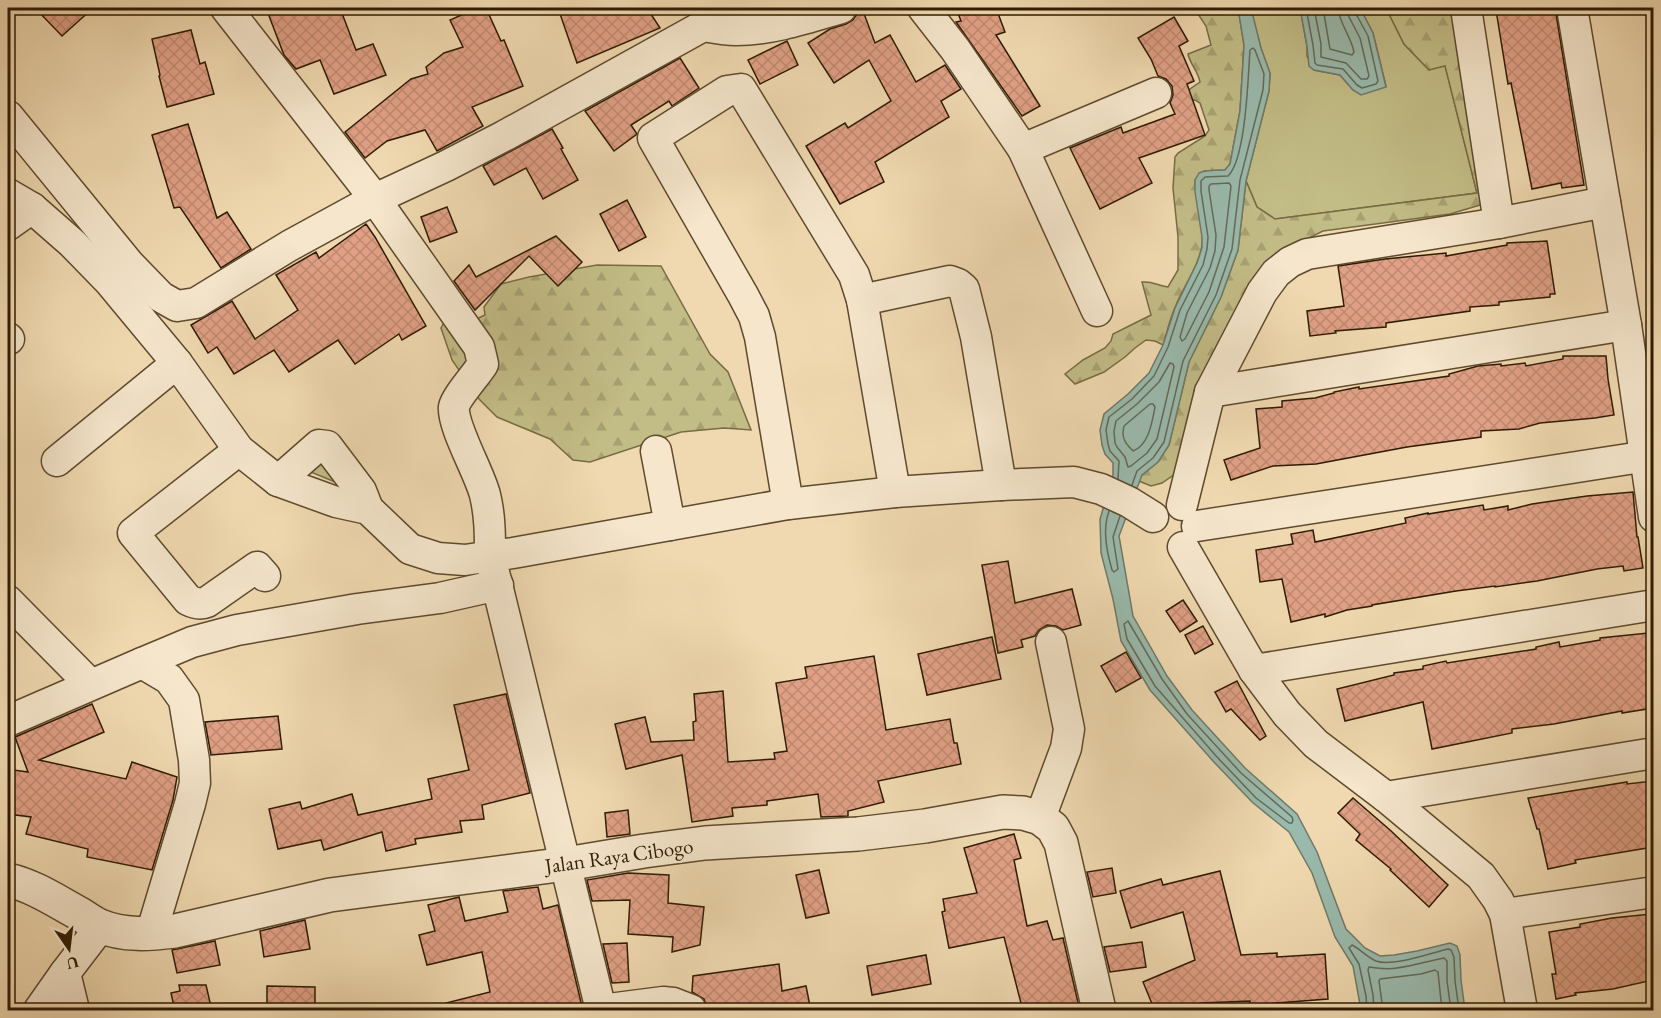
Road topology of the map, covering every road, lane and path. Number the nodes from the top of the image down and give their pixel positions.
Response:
1 (226, 8) edge
2 (841, 8) edge
3 (923, 8) edge
4 (1466, 8) edge
5 (1572, 8) edge
6 (708, 17) edge
7 (1156, 93) dead end
8 (8, 116) edge
9 (1023, 149) junction
10 (375, 199) junction
11 (20, 201) edge
12 (1605, 202) junction
13 (1499, 223) junction
14 (8, 225) edge
15 (862, 300) junction
16 (1097, 311) dead end
17 (1626, 326) junction
18 (177, 363) junction
19 (1210, 392) junction
20 (239, 450) junction
21 (656, 451) dead end
22 (1649, 455) edge
23 (57, 461) dead end
24 (278, 481) junction
25 (1001, 485) junction
26 (895, 492) junction
27 (788, 504) junction
28 (368, 509) junction
29 (1153, 517) junction
30 (1653, 517) edge
31 (670, 525) junction
32 (1187, 526) junction
33 (490, 556) junction
34 (265, 576) dead end
35 (498, 585) junction
36 (8, 601) edge
37 (1653, 605) edge
38 (1051, 642) dead end
39 (142, 663) junction
40 (1254, 670) junction
41 (90, 684) junction
42 (8, 721) edge
43 (1653, 753) edge
44 (1386, 797) junction
45 (1040, 818) junction
46 (566, 864) junction
47 (8, 880) edge
48 (1653, 892) edge
49 (1505, 914) junction
50 (101, 926) junction
51 (151, 934) junction
52 (65, 973) junction
53 (601, 1010) edge
54 (39, 1011) edge
55 (74, 1011) edge
56 (691, 1011) edge
57 (1099, 1011) edge
58 (1522, 1011) edge

1 - 10 street
2 - 6 street
3 - 9 street
4 - 13 street
5 - 12 street
6 - 10 street
7 - 9 street
8 - 10 street
9 - 16 street
10 - 33 street
11 - 14 street
11 - 18 street
12 - 13 street
12 - 17 street
13 - 19 street
15 - 25 street
15 - 26 street
15 - 27 street
17 - 19 street
17 - 22 street
18 - 20 street
18 - 23 street
19 - 32 street
20 - 24 street
20 - 34 street
21 - 31 street
22 - 30 street
22 - 32 street
24 - 28 street
24 - 28 street
25 - 26 street
25 - 29 street
26 - 27 street
27 - 31 street
28 - 33 street
29 - 32 street
29 - 32 street
31 - 33 street
32 - 40 street
33 - 35 street
35 - 39 street
35 - 46 street
36 - 41 street
37 - 40 street
38 - 45 street
39 - 41 street
39 - 51 street
40 - 44 street
41 - 42 street
43 - 44 street
44 - 49 street
45 - 46 street, Jalan Raya Cibogo
45 - 57 street
46 - 51 street, Jalan Raya Cibogo
46 - 53 street
47 - 50 street, Jalan Raya Cibogo
48 - 49 street
49 - 58 street
50 - 51 street, Jalan Raya Cibogo
50 - 52 street
52 - 54 street
52 - 55 street
53 - 56 street

